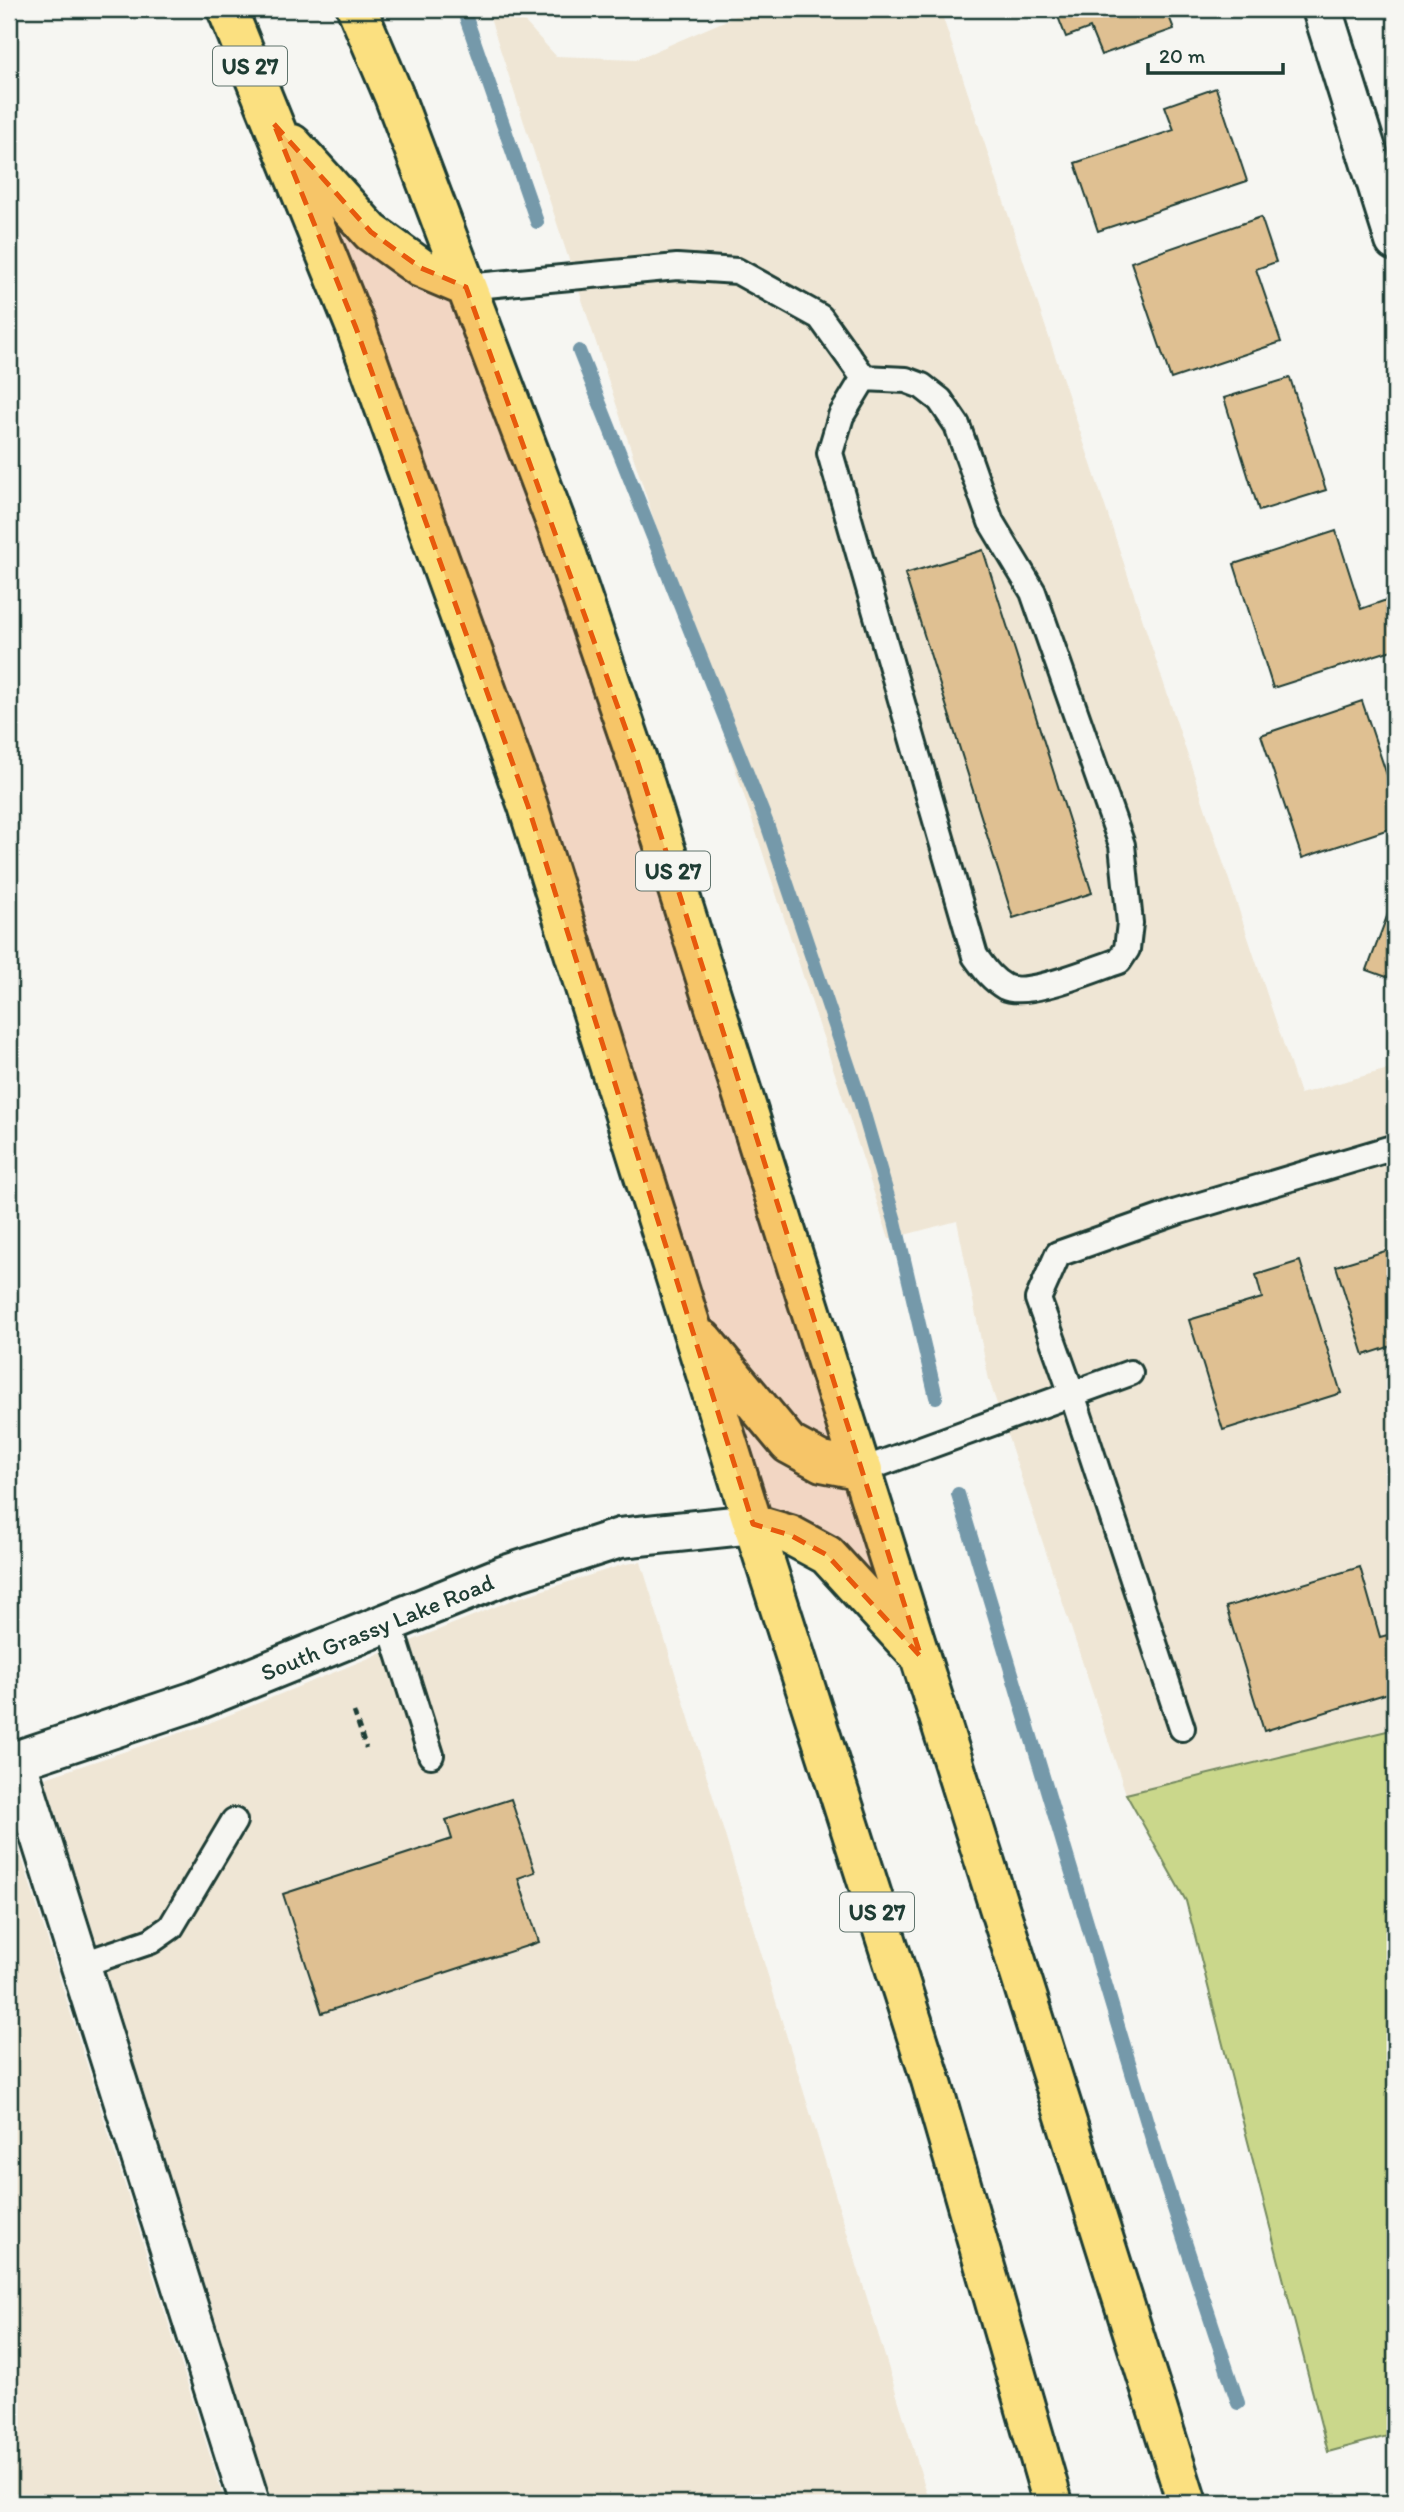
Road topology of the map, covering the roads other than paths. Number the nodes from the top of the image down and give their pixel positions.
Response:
1 (226, 9) edge
2 (357, 9) edge
3 (1322, 9) edge
4 (274, 124) junction
5 (1395, 241) edge
6 (466, 287) junction
7 (864, 378) junction
8 (1395, 1147) edge
9 (691, 1325) junction
10 (1130, 1373) dead end
11 (1072, 1394) junction
12 (863, 1470) junction
13 (753, 1524) junction
14 (389, 1622) junction
15 (920, 1657) junction
16 (1182, 1728) dead end
17 (431, 1755) dead end
18 (12, 1762) edge
19 (234, 1821) dead end
20 (80, 1965) junction
21 (250, 2503) edge
22 (1052, 2503) edge
23 (1187, 2503) edge

1 - 4 highway, US 27
2 - 6 highway, US 27
3 - 5 street
4 - 6 highway
4 - 9 highway, US 27
6 - 7 lane
6 - 12 highway, US 27
7 - 7 lane
8 - 11 lane
9 - 12 highway
9 - 13 highway, US 27
10 - 11 lane
11 - 12 lane
11 - 16 lane
12 - 15 highway, US 27
13 - 14 street, South Grassy Lake Road
13 - 15 highway
13 - 22 highway, US 27
14 - 17 lane
14 - 18 street, South Grassy Lake Road
15 - 23 highway, US 27
18 - 20 street
19 - 20 lane
20 - 21 street

